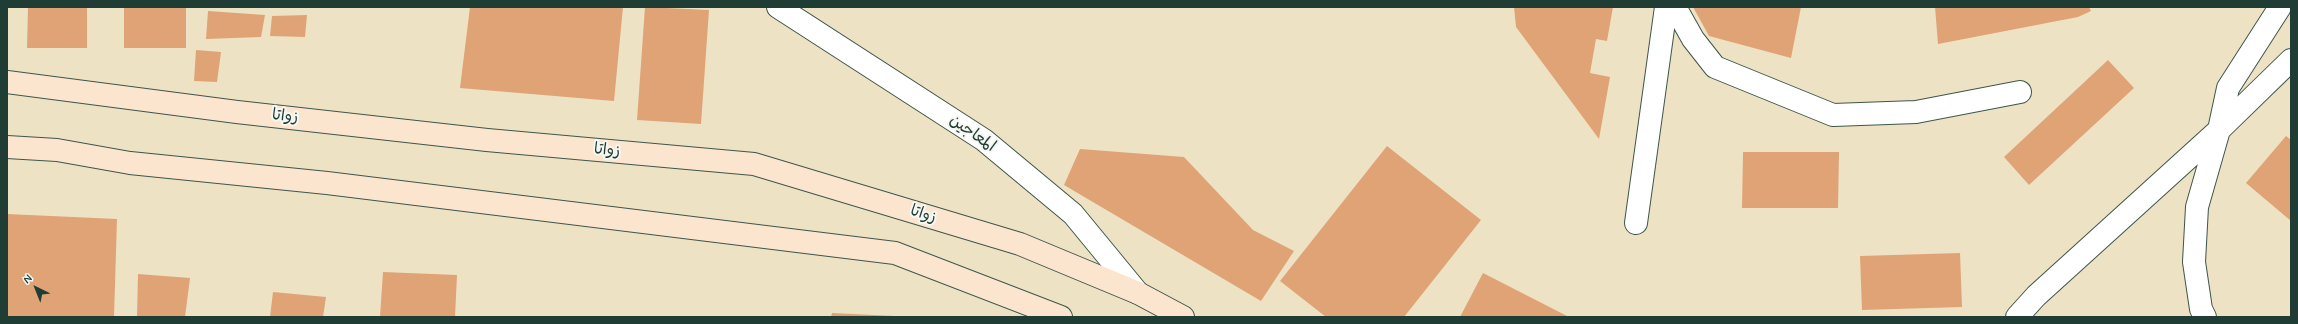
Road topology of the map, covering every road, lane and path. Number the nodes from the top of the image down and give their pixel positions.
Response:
1 (778, 7) edge
2 (1666, 7) edge
3 (1675, 7) edge
4 (2280, 7) edge
5 (2291, 60) edge
6 (7, 82) edge
7 (2020, 92) dead end
8 (2220, 130) junction
9 (7, 147) edge
10 (1636, 222) dead end
11 (1138, 293) junction
12 (1061, 317) edge
13 (1183, 317) edge
14 (2017, 317) edge
15 (2206, 317) edge

1 - 11 street, المعاجين
2 - 10 street
3 - 7 street
4 - 8 street
5 - 8 street
6 - 11 main road, زواتا
8 - 14 street
8 - 15 street
9 - 12 main road
11 - 13 main road, زواتا

